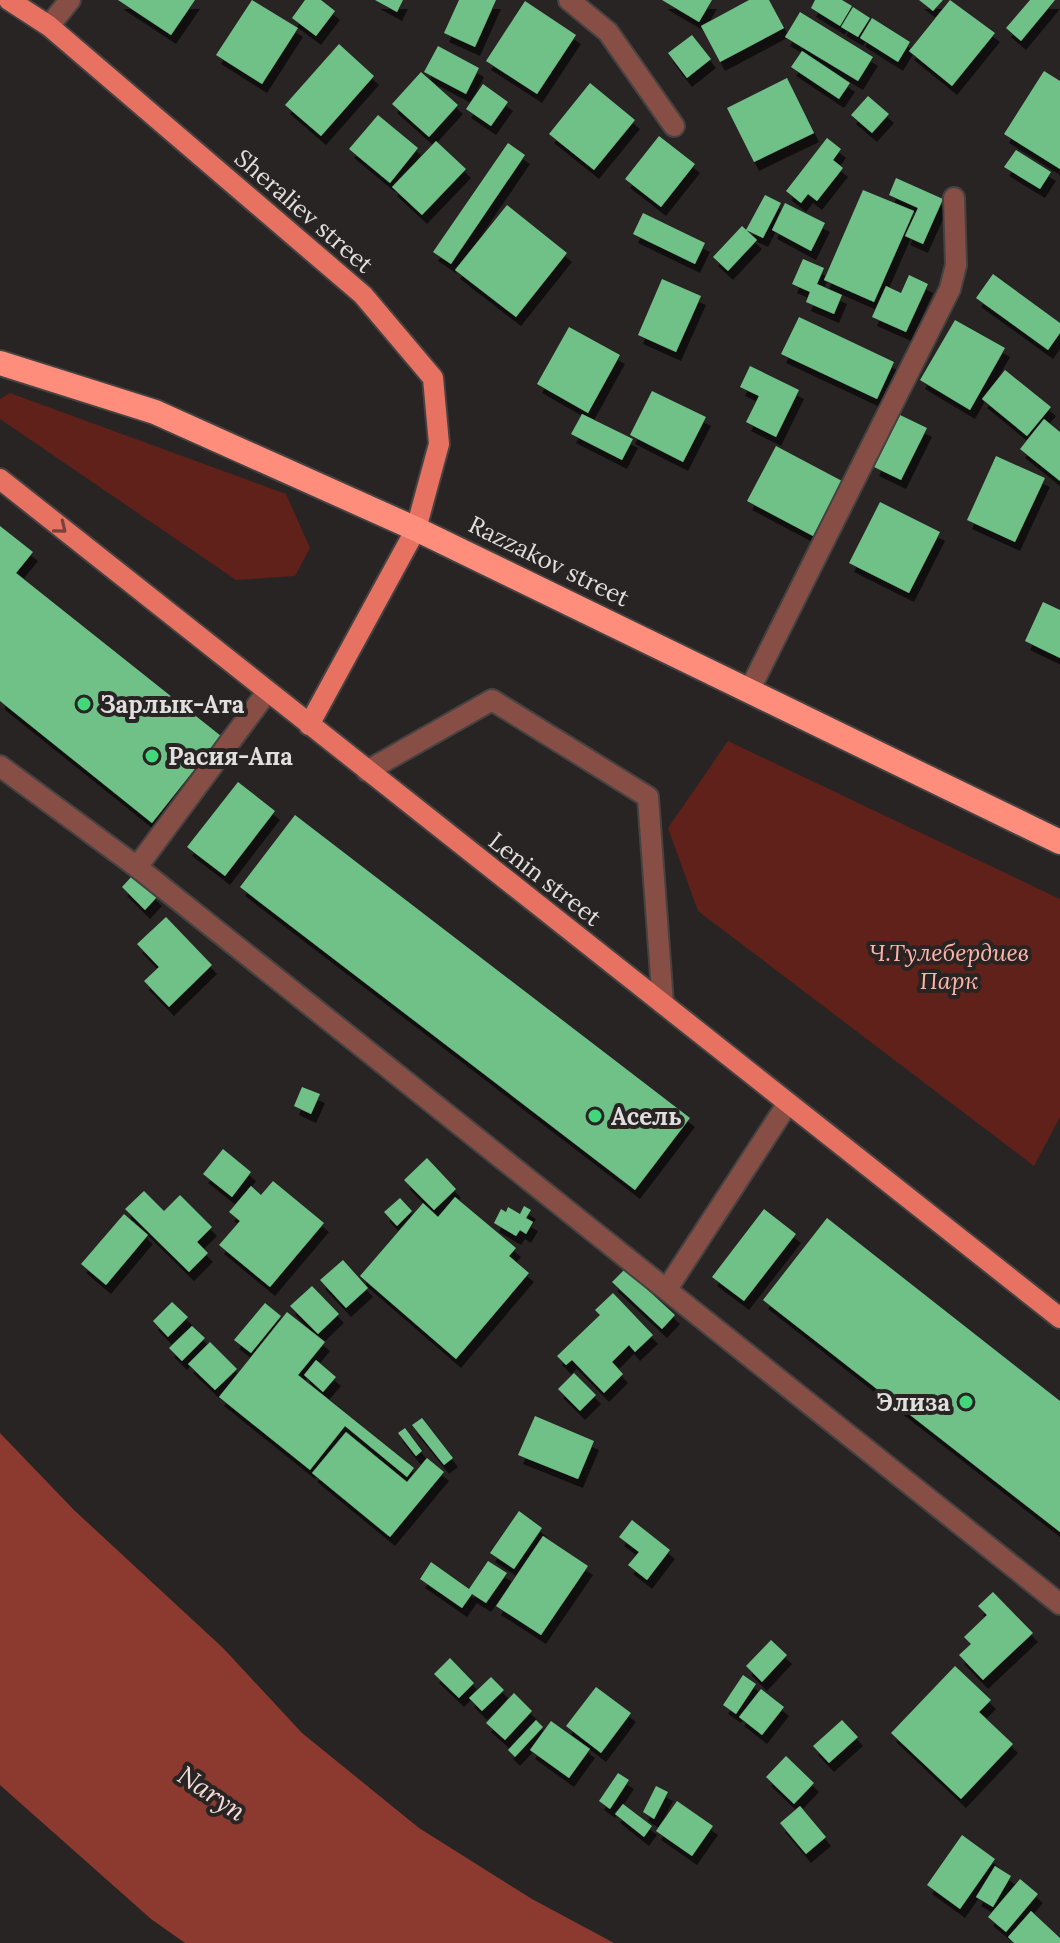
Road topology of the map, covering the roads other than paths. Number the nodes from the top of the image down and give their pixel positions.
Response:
1 (9, 0) edge
2 (70, 0) edge
3 (569, 0) edge
4 (49, 26) junction
5 (674, 126) dead end
6 (954, 198) dead end
7 (0, 363) edge
8 (0, 479) edge
9 (416, 529) junction
10 (750, 689) junction
11 (267, 692) junction
12 (309, 725) junction
13 (0, 766) edge
14 (367, 771) junction
15 (1060, 842) edge
16 (137, 867) junction
17 (663, 1004) junction
18 (788, 1103) junction
19 (667, 1289) junction
20 (1060, 1318) edge
21 (1060, 1604) edge

1 - 4 main road, Sheraliev street
2 - 4 street
3 - 5 street
4 - 9 main road, Sheraliev street
6 - 10 street
7 - 9 highway, Razzakov street
8 -> 11 main road, Lenin street
9 - 10 highway, Razzakov street
9 - 12 main road, Sheraliev street
10 - 15 highway, Razzakov street
11 - 12 main road, Lenin street
11 - 16 street
12 - 14 main road, Lenin street
13 - 16 street
14 - 17 main road, Lenin street
14 - 17 street
16 - 19 street
17 - 18 main road, Lenin street
18 - 19 street
18 - 20 main road, Lenin street
19 - 21 street

